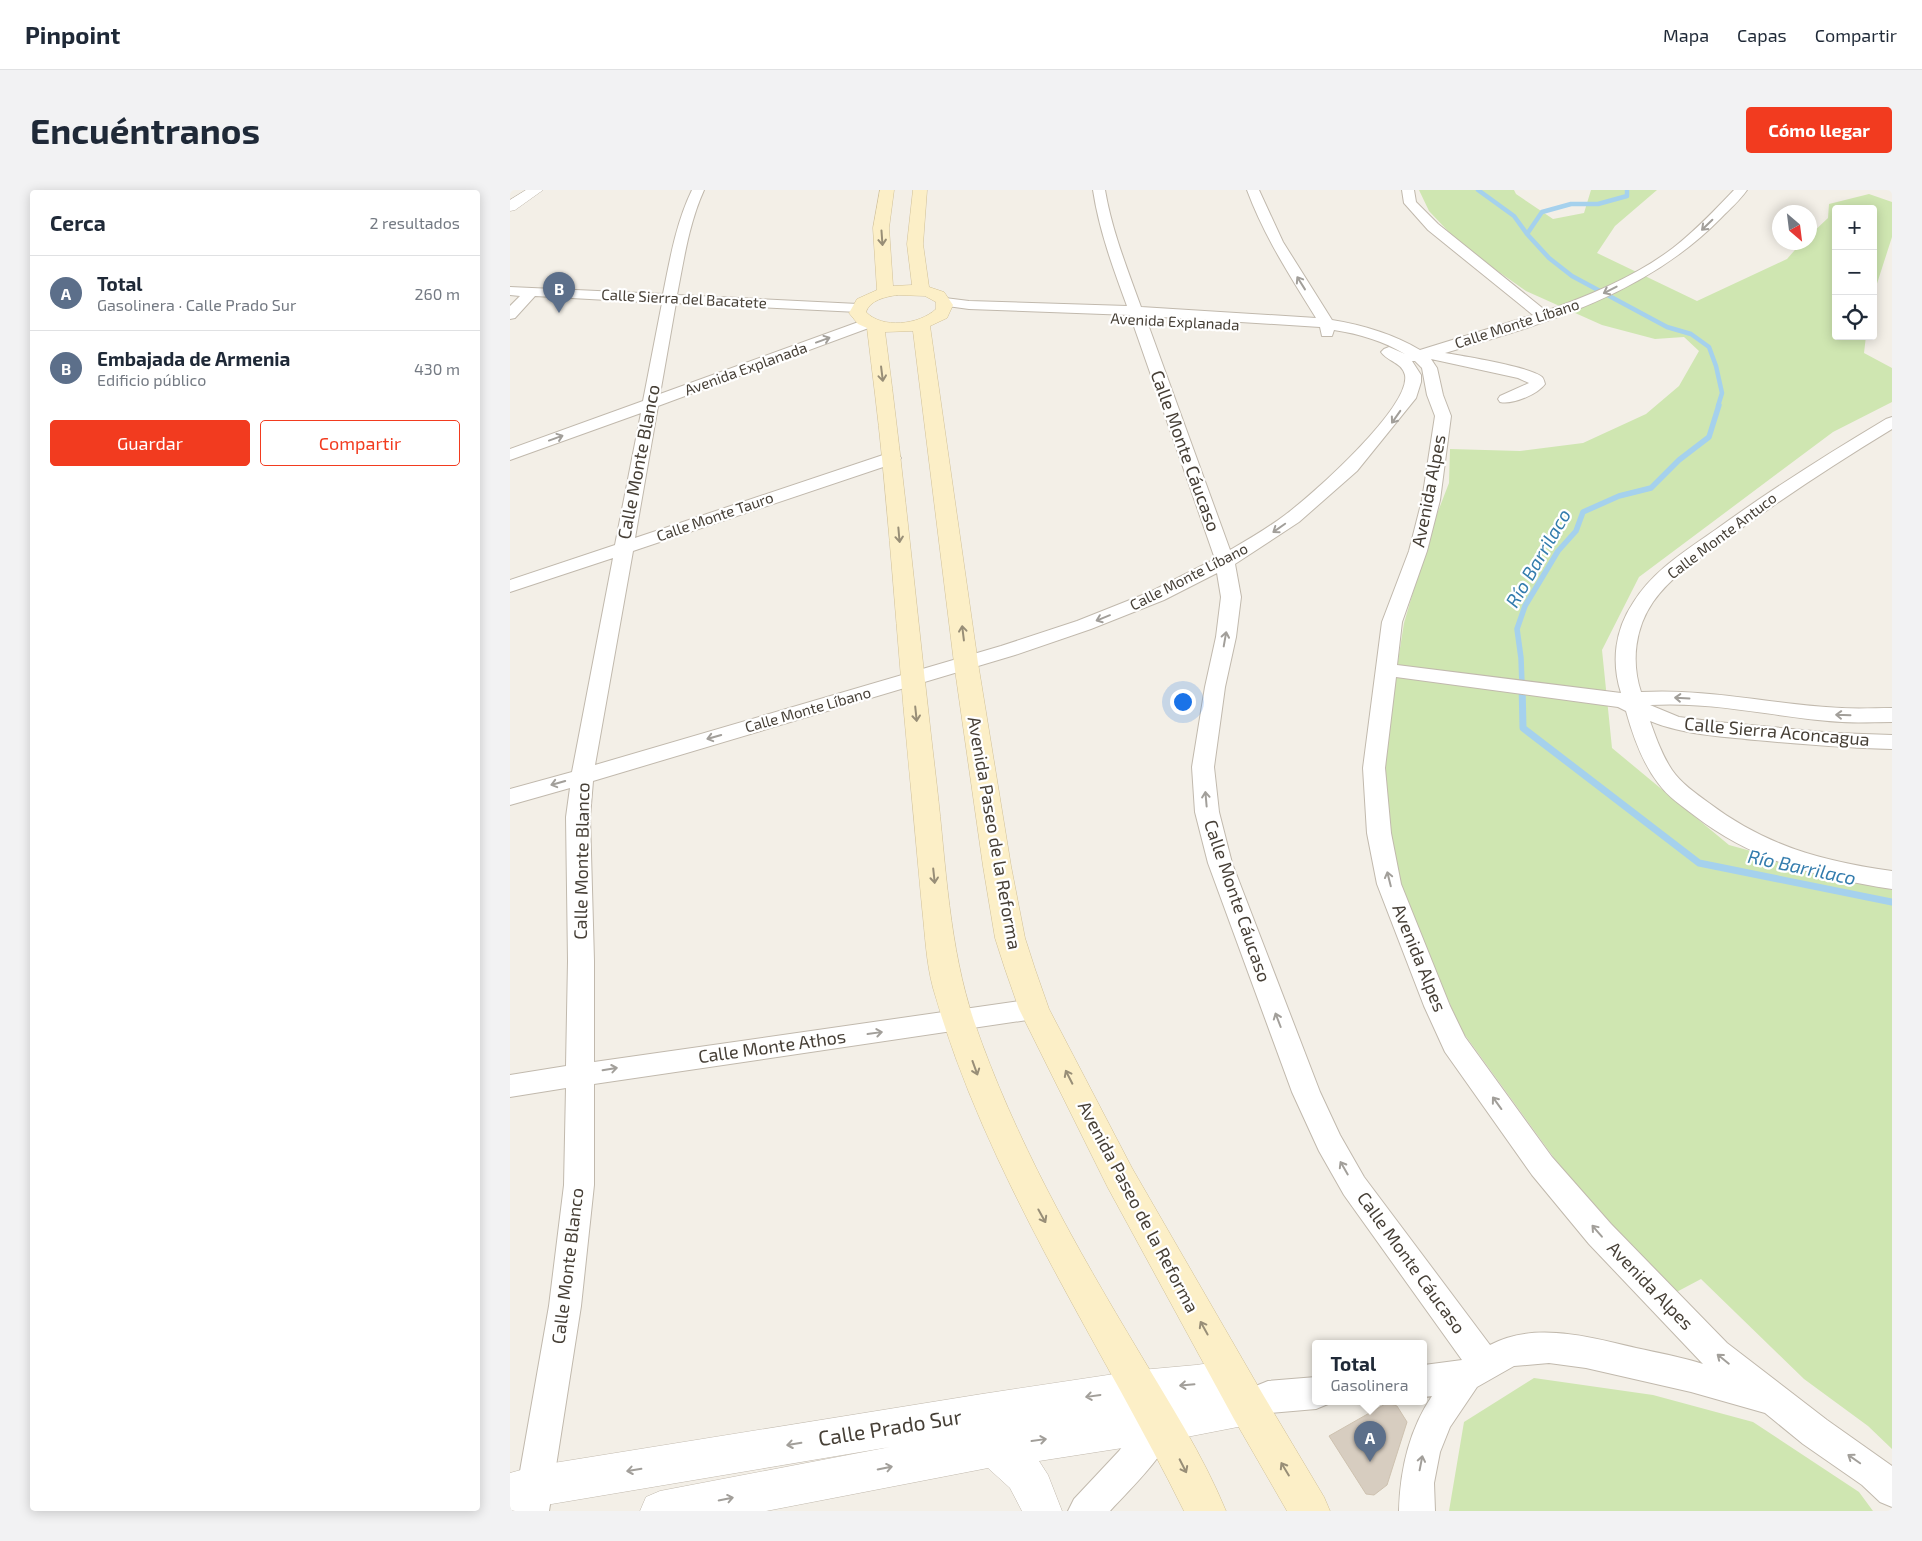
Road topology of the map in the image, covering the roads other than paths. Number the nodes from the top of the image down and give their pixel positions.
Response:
1 (517, 190) edge
2 (536, 190) edge
3 (698, 190) edge
4 (887, 190) edge
5 (920, 190) edge
6 (1099, 190) edge
7 (1253, 190) edge
8 (1408, 190) edge
9 (1741, 190) edge
10 (510, 194) edge
11 (510, 206) edge
12 (510, 290) edge
13 (920, 291) junction
14 (531, 292) junction
15 (885, 292) junction
16 (670, 297) junction
17 (936, 313) junction
18 (510, 315) edge
19 (1136, 315) junction
20 (865, 317) junction
21 (1544, 317) junction
22 (1327, 329) junction
23 (1416, 356) junction
24 (1411, 392) junction
25 (652, 396) junction
26 (1435, 396) junction
27 (1506, 399) dead end
28 (1892, 422) edge
29 (510, 439) edge
30 (510, 455) edge
31 (892, 458) junction
32 (623, 548) junction
33 (1225, 561) junction
34 (510, 586) edge
35 (966, 663) junction
36 (1388, 670) junction
37 (912, 679) junction
38 (1622, 701) junction
39 (1892, 715) edge
40 (1892, 742) edge
41 (582, 776) junction
42 (510, 797) edge
43 (1892, 880) edge
44 (1034, 1010) junction
45 (958, 1022) junction
46 (581, 1074) junction
47 (510, 1086) edge
48 (1475, 1370) junction
49 (1427, 1379) edge
50 (1141, 1389) junction
51 (1312, 1393) edge
52 (1249, 1394) junction
53 (1774, 1401) junction
54 (1161, 1423) junction
55 (990, 1448) junction
56 (1892, 1490) edge
57 (525, 1496) edge
58 (660, 1511) edge
59 (1042, 1511) edge
60 (1086, 1511) edge
61 (1206, 1511) edge
62 (1310, 1511) edge
63 (1417, 1511) edge

1 - 10 street
2 - 11 street
3 - 16 street, Calle Monte Blanco
4 -> 15 main road
5 - 13 main road
6 - 19 street, Calle Monte Cáucaso
22 -> 7 street
8 - 21 street
9 -> 21 street, Calle Monte Líbano
12 - 14 street, Calle Sierra del Bacatete
13 - 15 main road
13 - 17 main road
14 - 16 street, Calle Sierra del Bacatete
14 - 18 street
15 - 20 main road
16 - 20 street, Calle Sierra del Bacatete
16 - 25 street, Calle Monte Blanco
17 - 19 street, Avenida Explanada
17 - 20 main road
35 -> 17 main road, Avenida Paseo de la Reforma
19 - 22 street, Avenida Explanada
19 - 33 street, Calle Monte Cáucaso
20 - 25 street, Avenida Explanada
20 -> 31 main road
21 - 23 street, Calle Monte Líbano
22 - 23 street
23 - 24 street
23 - 26 street, Avenida Alpes
23 - 27 street
24 - 26 street
24 -> 33 street, Calle Monte Líbano
25 - 29 street, Avenida Explanada
30 -> 25 street, Avenida Explanada
25 - 32 street, Calle Monte Blanco
26 - 36 street, Avenida Alpes
28 - 38 street, Calle Monte Antuco
31 - 32 street, Calle Monte Tauro
31 -> 37 main road
32 - 34 street, Calle Monte Tauro
32 - 41 street, Calle Monte Blanco
33 -> 35 street, Calle Monte Líbano
48 -> 33 street, Calle Monte Cáucaso
35 - 37 street, Calle Monte Líbano
35 - 44 main road, Avenida Paseo de la Reforma
36 - 38 street, Calle Sierra Aconcagua
53 -> 36 street, Avenida Alpes
37 -> 41 street, Calle Monte Líbano
37 -> 45 main road
39 -> 38 street, Calle Sierra Aconcagua
38 - 40 street, Calle Sierra Aconcagua
38 - 43 street, Calle Monte Antuco
41 -> 42 street, Calle Monte Líbano
41 - 46 street, Calle Monte Blanco
44 - 45 street, Calle Monte Athos
52 -> 44 main road, Avenida Paseo de la Reforma
46 -> 45 street, Calle Monte Athos
45 -> 50 main road
46 - 47 street, Calle Monte Athos
46 - 57 street, Calle Monte Blanco
48 - 49 street
48 - 53 street
63 -> 48 street
52 -> 50 street, Calle Prado Sur
50 - 54 main road
50 -> 57 street, Calle Prado Sur
51 - 52 street, Calle Prado Sur
52 - 54 street, Calle Prado Sur
62 -> 52 main road, Avenida Paseo de la Reforma
56 -> 53 street, Avenida Alpes
55 -> 54 street, Calle Prado Sur
54 - 60 street
54 -> 61 main road
58 -> 55 street, Calle Prado Sur
55 - 59 street

